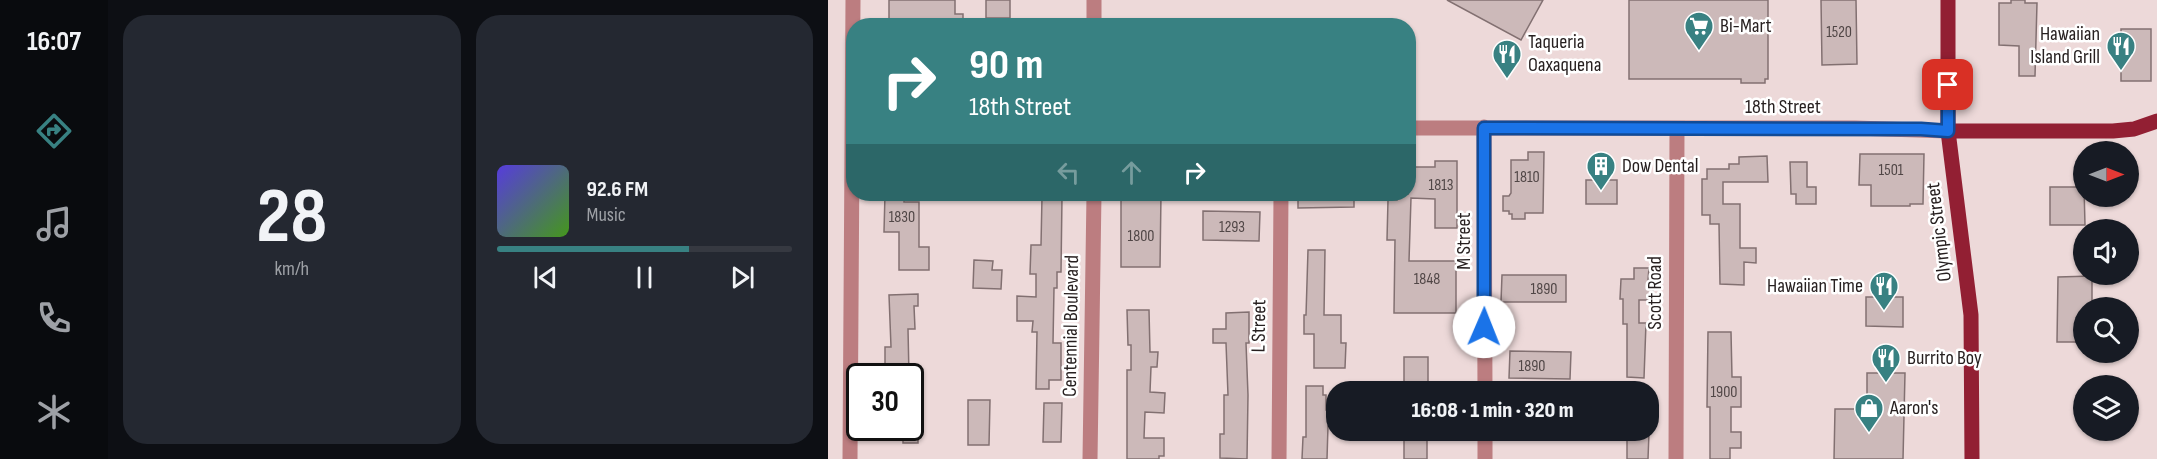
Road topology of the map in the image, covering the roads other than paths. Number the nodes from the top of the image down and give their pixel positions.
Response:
1 (853, 0) edge
2 (1094, 0) edge
3 (1948, 0) edge
4 (853, 18) edge
5 (1094, 18) edge
6 (2157, 121) edge
7 (1416, 128) edge
8 (1484, 128) junction
9 (1677, 128) junction
10 (1948, 131) junction
11 (852, 201) edge
12 (1094, 201) edge
13 (1281, 201) edge
14 (1485, 381) edge
15 (1485, 441) edge
16 (850, 459) edge
17 (1090, 459) edge
18 (1279, 459) edge
19 (1485, 459) edge
20 (1676, 459) edge
21 (1972, 459) edge

1 - 4 street
2 - 5 street
3 - 10 main road, Olympic Street
6 - 10 main road, 18th Street
7 - 8 street, 18th Street
8 - 9 street, 18th Street
8 - 14 street, M Street
9 - 10 street, 18th Street
9 - 20 street, Scott Road
10 - 21 main road, Olympic Street
11 - 16 street
12 - 17 street, Centennial Boulevard
13 - 18 street, L Street
15 - 19 street

